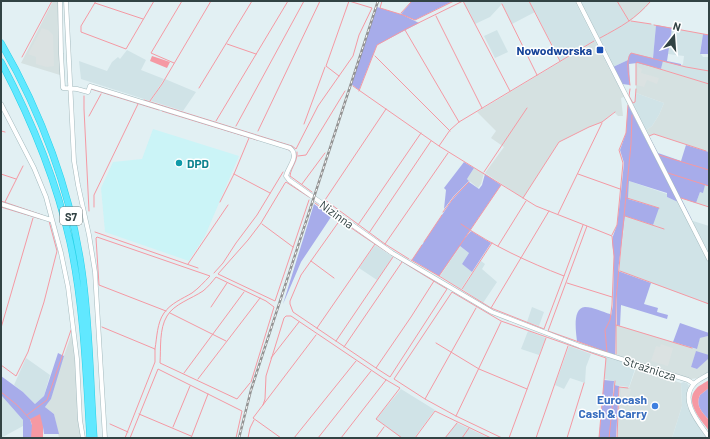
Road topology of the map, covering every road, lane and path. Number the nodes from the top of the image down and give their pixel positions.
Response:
1 (60, 1) edge
2 (66, 1) edge
3 (578, 1) edge
4 (1, 43) edge
5 (1, 62) edge
6 (71, 88) junction
7 (1, 104) edge
8 (1, 204) edge
9 (51, 220) junction
10 (709, 259) edge
11 (606, 355) joint
12 (709, 374) edge
13 (694, 384) junction
14 (709, 437) edge
15 (83, 438) edge
16 (90, 438) edge
17 (94, 438) edge
18 (105, 438) edge

1 - 6 street
2 - 6 street
3 - 10 street
4 - 17 highway, S7
5 - 16 highway, S7
6 - 11 street, Nizinna
6 - 18 street
7 - 9 street
8 - 9 street
9 - 15 street
11 - 13 street, Strażnicza
12 - 13 street
13 - 14 street

